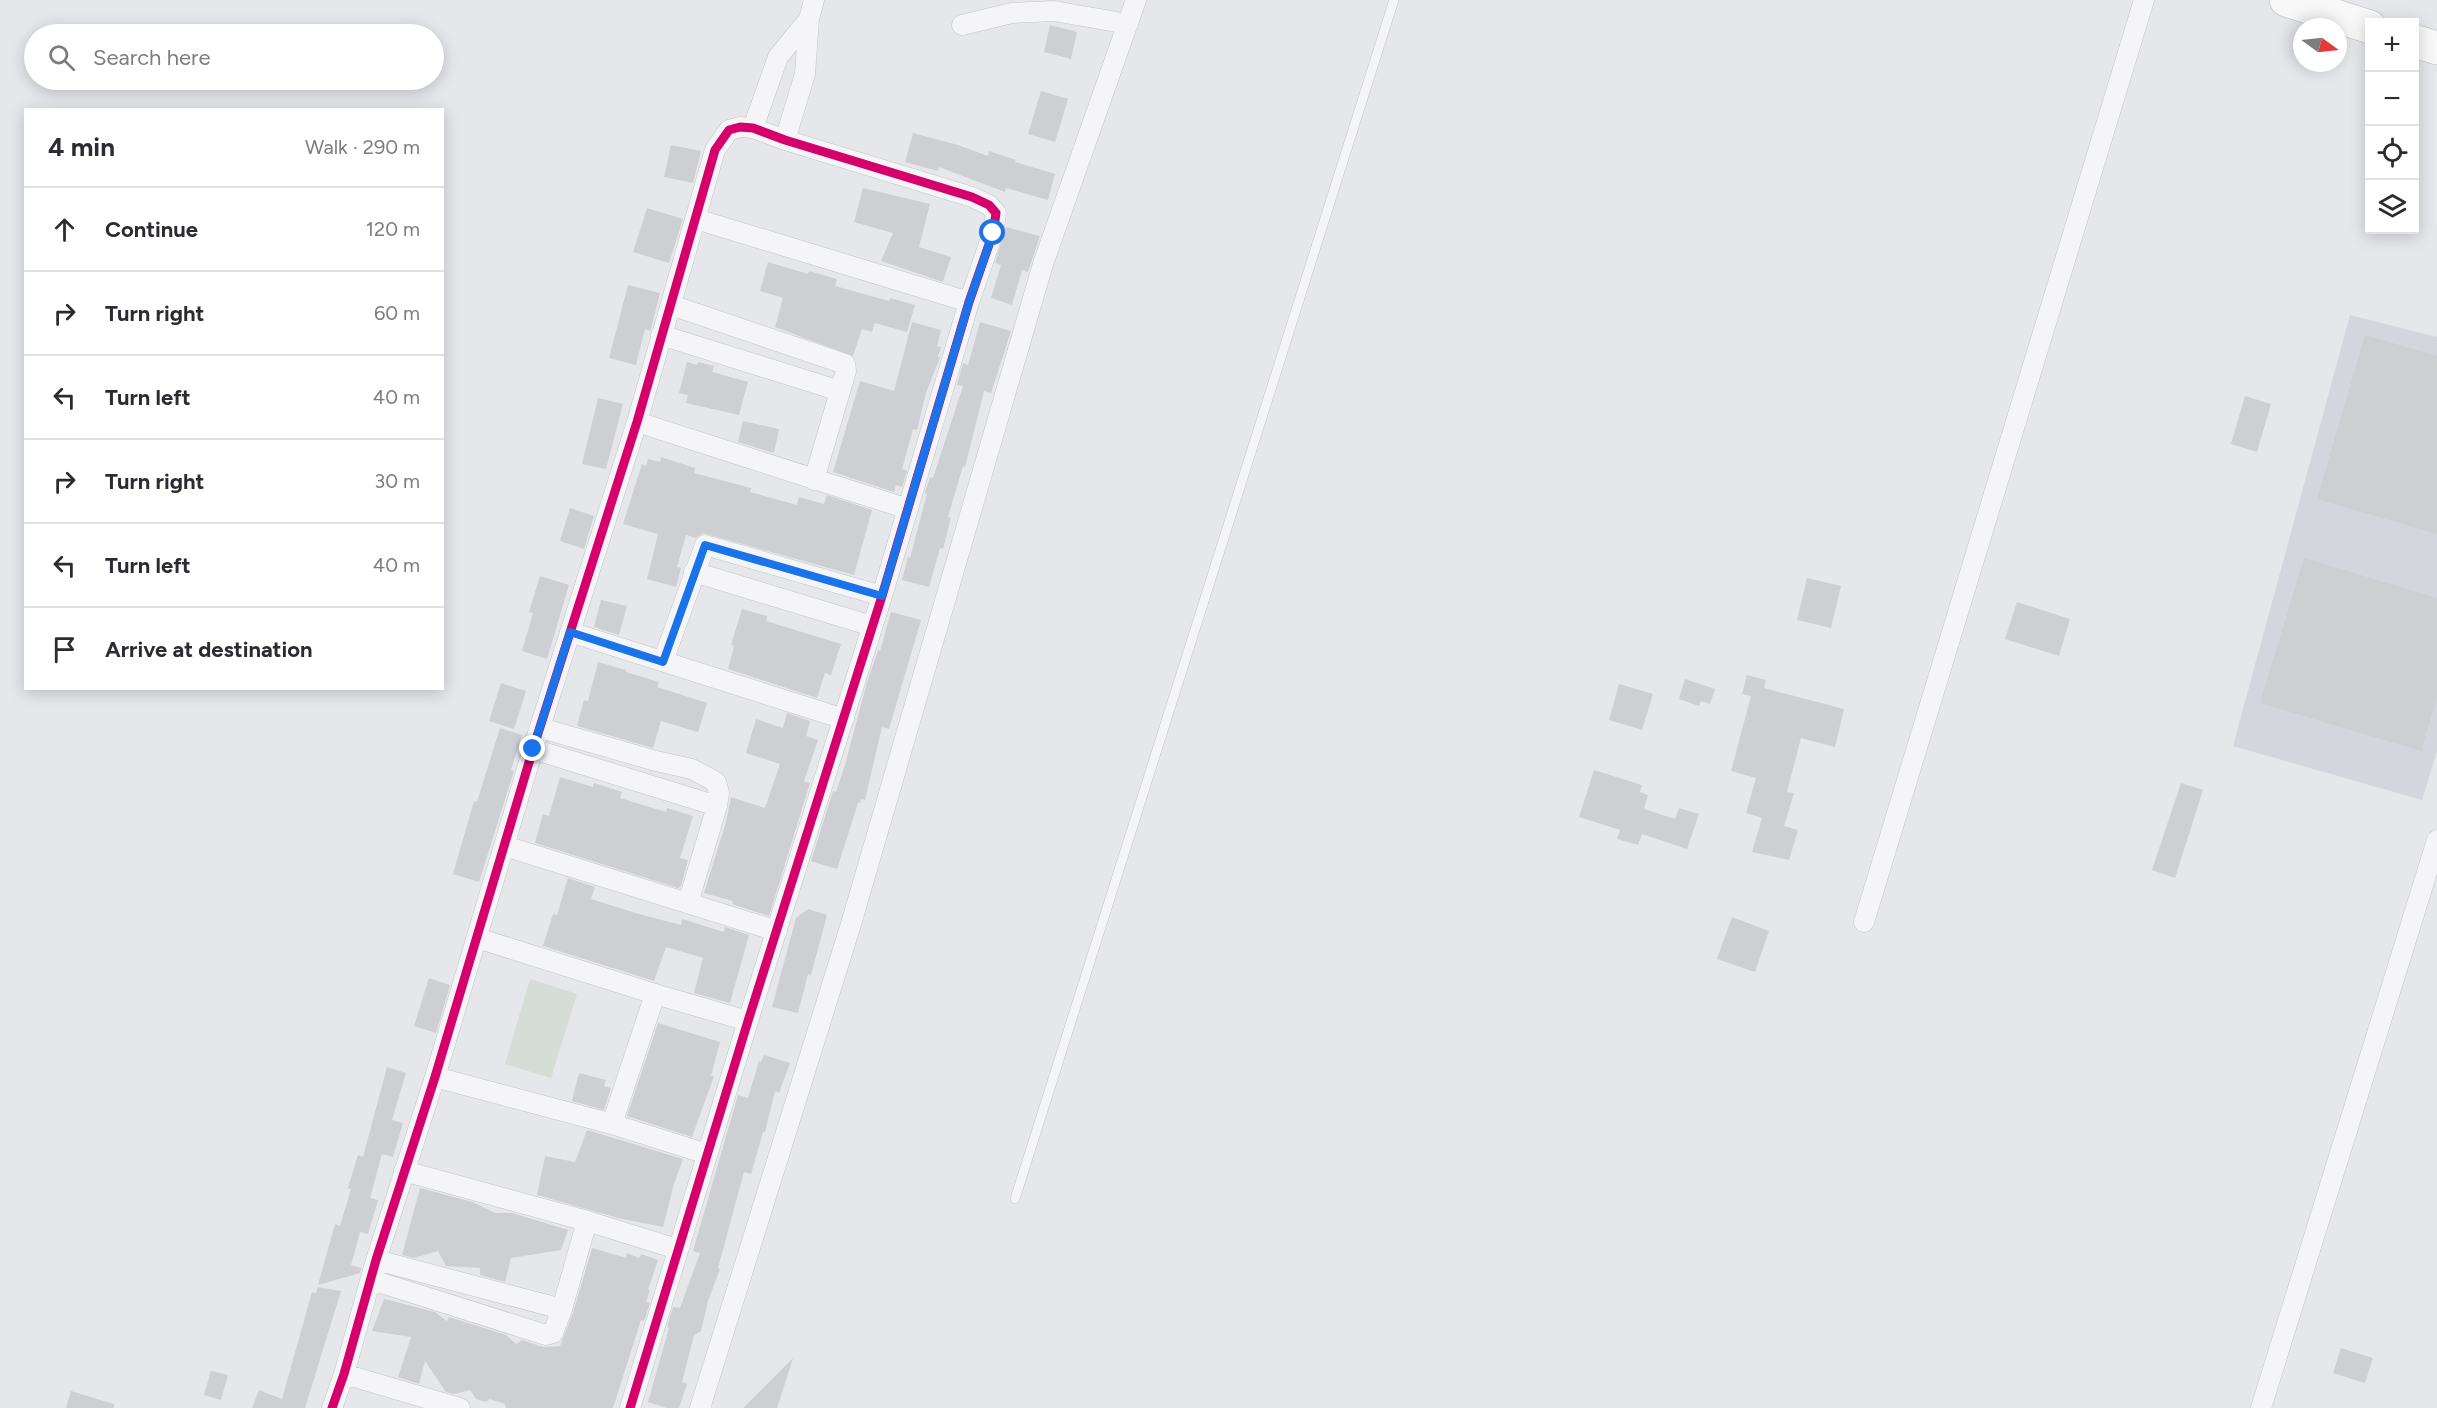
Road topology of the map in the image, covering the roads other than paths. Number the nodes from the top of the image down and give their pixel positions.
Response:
1 (1136, 0) edge
2 (1394, 0) edge
3 (2144, 0) edge
4 (2286, 0) edge
5 (811, 9) edge
6 (1128, 24) junction
7 (962, 25) dead end
8 (2365, 25) edge
9 (2419, 42) edge
10 (2437, 48) edge
11 (753, 128) junction
12 (785, 140) junction
13 (696, 219) junction
14 (969, 302) junction
15 (671, 305) junction
16 (661, 335) junction
17 (840, 391) junction
18 (637, 422) junction
19 (814, 480) junction
20 (908, 509) junction
21 (694, 572) junction
22 (882, 596) junction
23 (873, 626) junction
24 (570, 632) junction
25 (663, 662) junction
26 (844, 719) junction
27 (541, 728) junction
28 (533, 749) junction
29 (717, 806) junction
30 (2437, 840) edge
31 (505, 846) junction
32 (688, 903) junction
33 (1864, 922) dead end
34 (777, 930) junction
35 (477, 938) junction
36 (654, 994) junction
37 (748, 1021) junction
38 (435, 1077) junction
39 (612, 1124) junction
40 (707, 1154) junction
41 (404, 1171) junction
42 (1015, 1199) dead end
43 (587, 1221) junction
44 (677, 1249) junction
45 (376, 1260) junction
46 (372, 1280) junction
47 (562, 1309) junction
48 (344, 1374) junction
49 (425, 1403) edge
50 (332, 1408) edge
51 (460, 1408) edge
52 (630, 1408) edge
53 (700, 1408) edge
54 (2260, 1408) edge

1 - 6 street
2 - 42 lane
3 - 33 street
4 - 8 highway
5 - 11 street
5 - 12 street
6 - 7 street
6 - 53 street
9 - 10 highway
11 - 12 street
11 - 13 street
12 - 14 street
13 - 14 street
13 - 15 street
14 - 20 street
15 - 16 street
15 - 17 street
16 - 17 street
16 - 18 street
17 - 19 street
18 - 19 street
18 - 24 street
19 - 20 street
20 - 22 street
21 - 22 street
21 - 23 street
21 - 25 street
22 - 23 street
23 - 26 street
24 - 25 street
24 - 27 street
25 - 26 street
26 - 34 street
27 - 28 street
27 - 29 street
28 - 29 street
28 - 31 street
29 - 32 street
30 - 54 street
31 - 32 street
31 - 35 street
32 - 34 street
34 - 37 street
35 - 36 street
35 - 38 street
36 - 37 street
36 - 39 street
37 - 40 street
38 - 39 street
38 - 41 street
39 - 40 street
40 - 44 street
41 - 43 street
41 - 45 street
43 - 44 street
43 - 47 street
44 - 52 street
45 - 46 street
45 - 47 street
46 - 47 street
46 - 48 street
48 - 49 street
48 - 50 street
49 - 51 street

